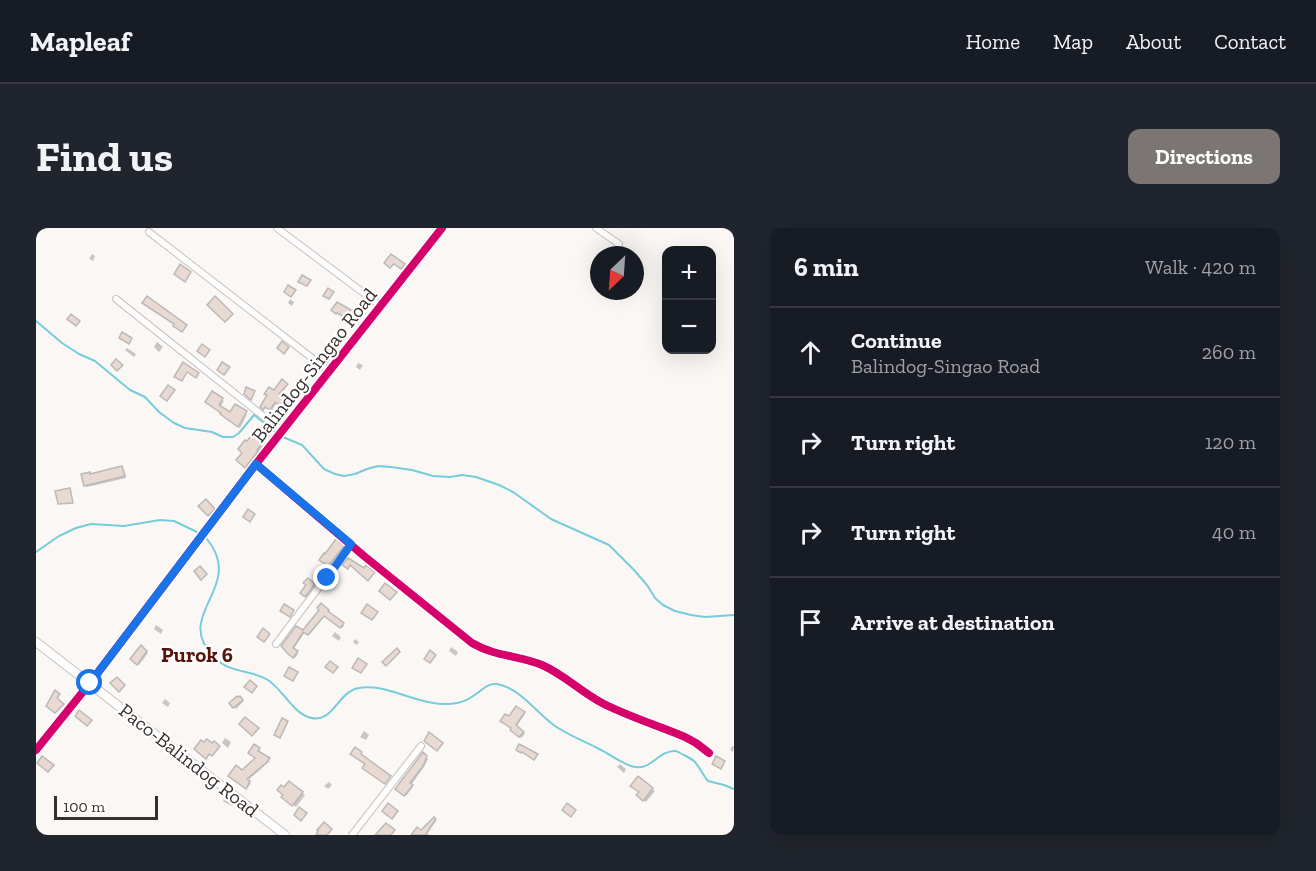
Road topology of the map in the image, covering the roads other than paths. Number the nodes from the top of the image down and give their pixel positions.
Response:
1 (277, 228) edge
2 (442, 228) edge
3 (596, 228) edge
4 (149, 232) dead end
5 (619, 244) dead end
6 (116, 300) dead end
7 (381, 306) junction
8 (330, 372) junction
9 (282, 431) junction
10 (256, 464) junction
11 (351, 544) junction
12 (36, 642) edge
13 (276, 644) dead end
14 (90, 683) junction
15 (421, 746) dead end
16 (36, 750) edge
17 (709, 753) dead end
18 (285, 835) edge
19 (352, 835) edge

1 - 7 street
2 - 7 street, Balindog-Singao Road
3 - 5 street
4 - 8 street
6 - 9 street
7 - 8 street, Balindog-Singao Road
8 - 9 street, Balindog-Singao Road
9 - 10 street, Balindog-Singao Road
10 - 11 street
10 - 14 street, Balindog-Singao Road
11 - 13 street
11 - 17 street
12 - 14 street, Paco-Balindog Road
14 - 16 street, Balindog-Singao Road
14 - 18 street, Paco-Balindog Road
15 - 19 street

